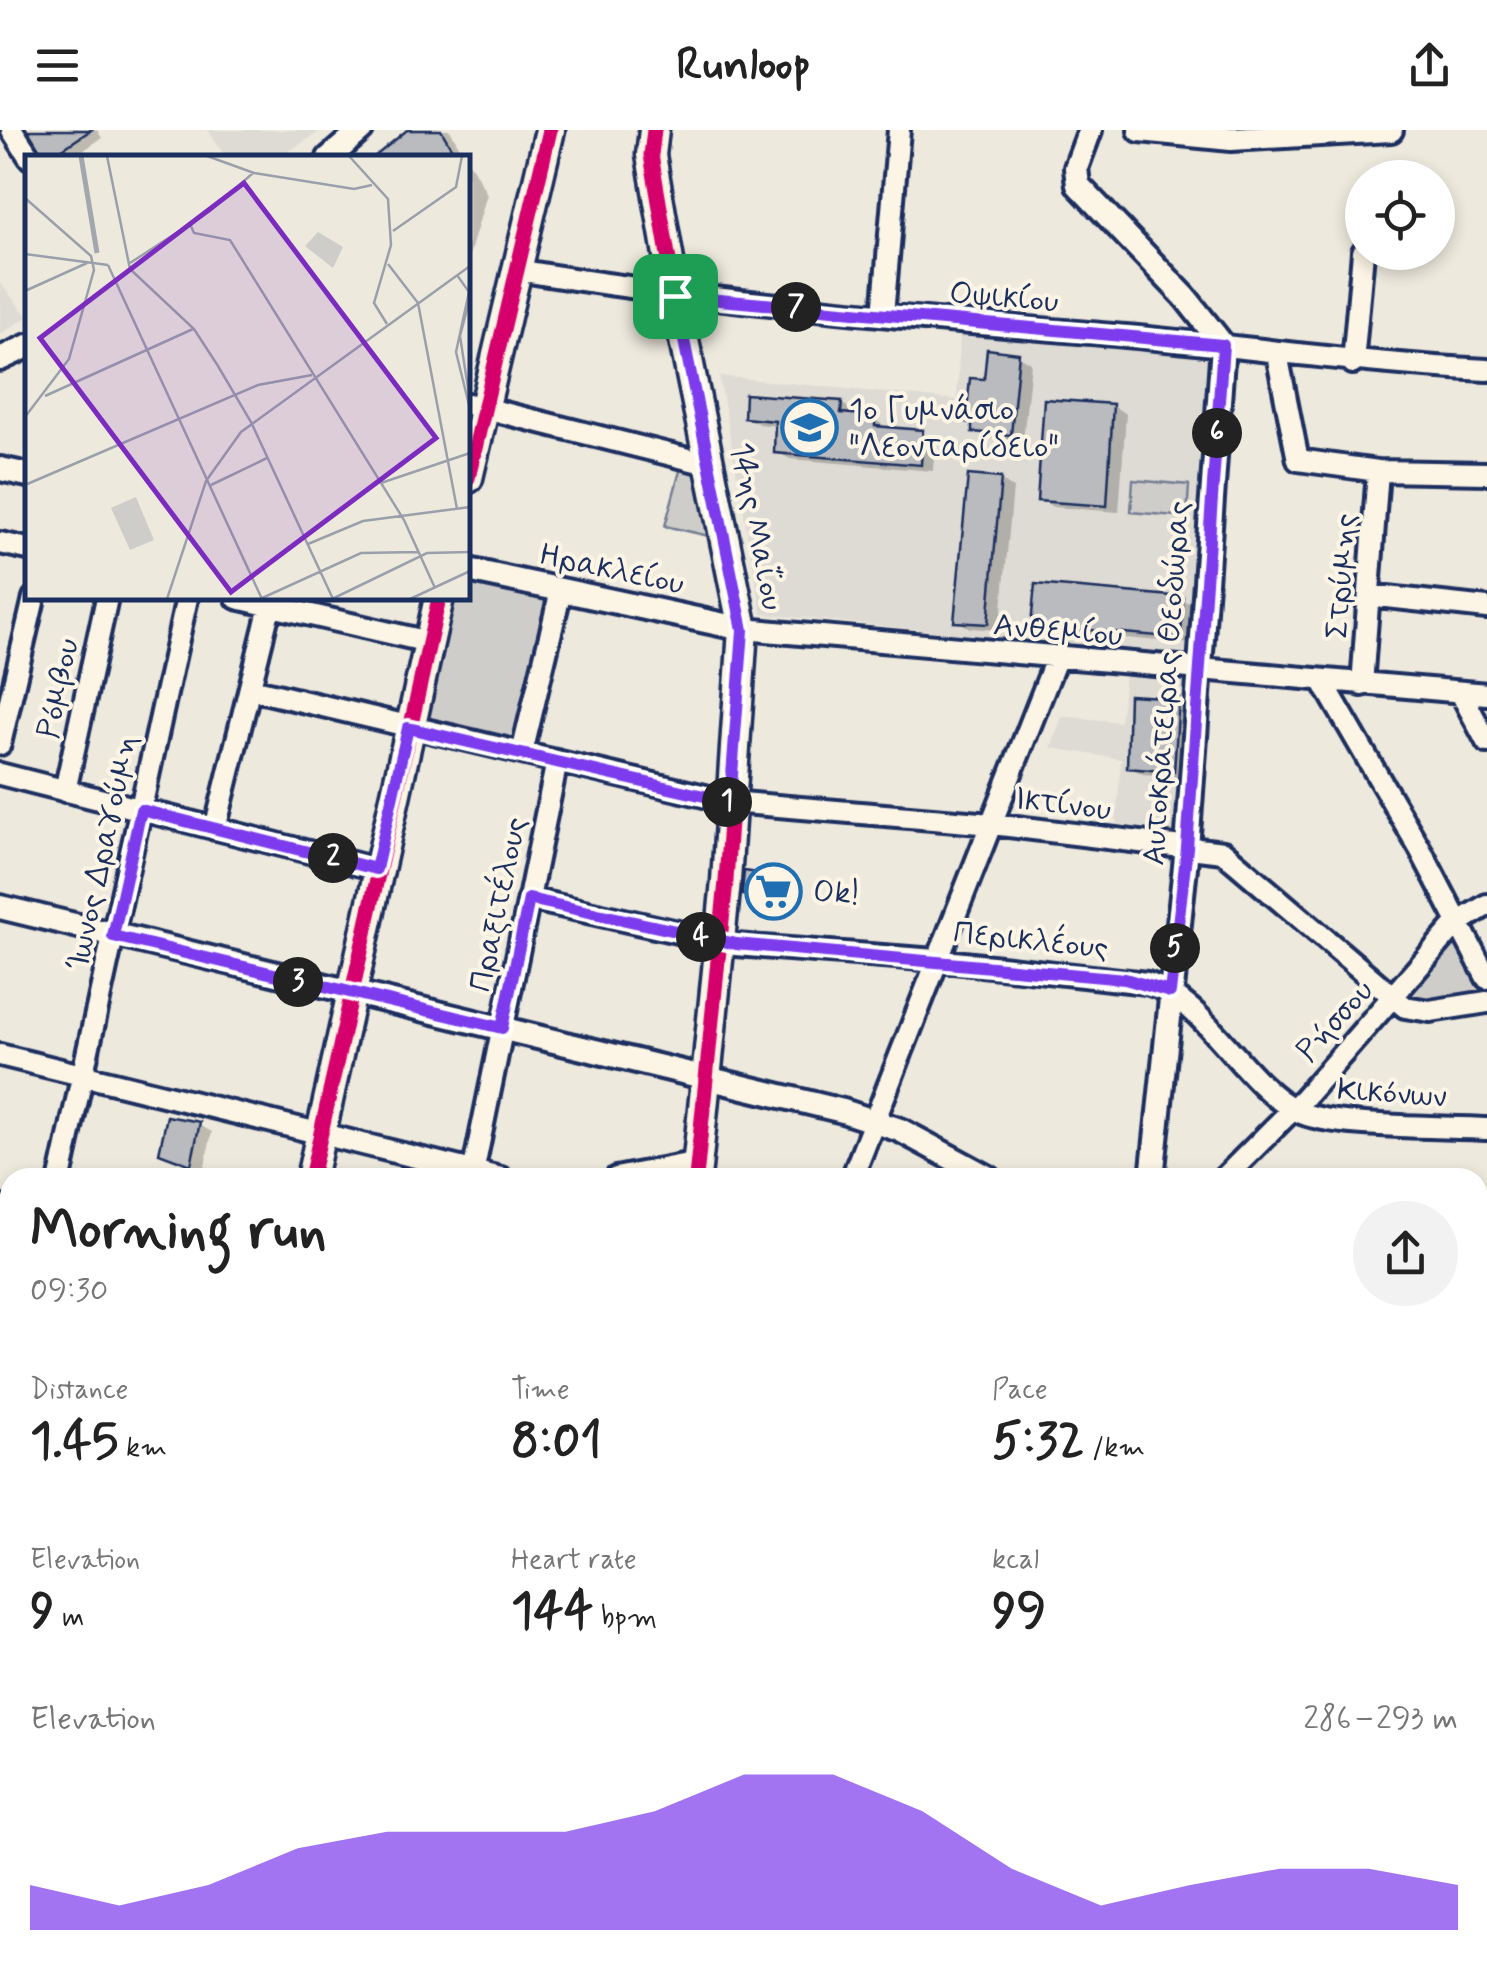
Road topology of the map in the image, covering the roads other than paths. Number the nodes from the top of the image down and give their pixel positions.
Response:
1 (12, 130) edge
2 (361, 130) edge
3 (632, 130) edge
4 (644, 130) edge
5 (654, 130) edge
6 (899, 130) edge
7 (1090, 130) edge
8 (1140, 130) edge
9 (1390, 130) edge
10 (1332, 133) edge
11 (551, 134) edge
12 (28, 155) edge
13 (332, 155) edge
14 (517, 270) junction
15 (1362, 270) edge
16 (675, 296) junction
17 (883, 315) junction
18 (1223, 345) junction
19 (25, 347) edge
20 (1277, 354) junction
21 (0, 359) edge
22 (1354, 363) junction
23 (1487, 370) edge
24 (476, 406) edge
25 (470, 460) edge
26 (712, 465) junction
27 (0, 469) edge
28 (1378, 471) junction
29 (1487, 473) edge
30 (25, 474) edge
31 (0, 542) edge
32 (25, 548) edge
33 (470, 570) edge
34 (561, 590) junction
35 (1368, 596) junction
36 (34, 600) edge
37 (107, 600) edge
38 (187, 600) edge
39 (439, 600) edge
40 (271, 601) edge
41 (1487, 608) edge
42 (743, 630) junction
43 (429, 642) junction
44 (1056, 659) junction
45 (1198, 672) junction
46 (1323, 682) junction
47 (1362, 685) junction
48 (251, 689) junction
49 (1461, 692) junction
50 (1487, 694) edge
51 (408, 728) junction
52 (1487, 742) edge
53 (0, 744) edge
54 (522, 753) junction
55 (557, 761) junction
56 (0, 774) edge
57 (65, 791) junction
58 (730, 802) junction
59 (141, 810) junction
60 (992, 824) junction
61 (215, 829) junction
62 (1187, 848) junction
63 (376, 869) junction
64 (529, 899) junction
65 (1487, 905) edge
66 (0, 908) edge
67 (1458, 922) junction
68 (113, 936) junction
69 (720, 941) junction
70 (936, 960) junction
71 (1487, 978) edge
72 (1170, 992) junction
73 (348, 994) junction
74 (1393, 1000) junction
75 (1487, 1002) edge
76 (502, 1028) junction
77 (0, 1055) edge
78 (82, 1075) junction
79 (706, 1080) junction
80 (1294, 1109) junction
81 (875, 1121) junction
82 (1487, 1129) edge
83 (320, 1132) junction
84 (62, 1168) edge
85 (313, 1168) edge
86 (450, 1168) edge
87 (473, 1168) edge
88 (697, 1168) edge
89 (856, 1168) edge
90 (968, 1168) edge
91 (1153, 1168) edge
92 (1234, 1168) edge

1 - 12 street
2 - 13 street
3 - 4 main road
5 - 16 main road, 14ης Μαΐου
6 - 17 street
7 - 18 street
8 - 10 street
9 - 10 street
11 - 14 main road
14 - 16 street, Οψικίου
14 - 24 main road
15 - 22 street
16 - 17 street, Οψικίου
16 - 26 main road, 14ης Μαΐου
17 - 18 street, Οψικίου
18 - 20 street, Οψικίου
18 - 45 street, Αυτοκράτειρας Θεοδώρας
19 - 21 street
20 - 22 street, Οψικίου
20 - 28 street
22 - 23 street, Οψικίου
24 - 25 main road
24 - 26 street
26 - 42 main road, 14ης Μαΐου
27 - 30 street
28 - 29 street
28 - 35 street, Στρύμης
31 - 32 street
33 - 34 street, Ηρακλείου
34 - 42 street, Ηρακλείου
34 - 54 street
35 - 41 street
35 - 47 street, Στρύμης
36 - 53 street
37 - 57 street, Ρόμβου
38 - 59 street, Ίωνος Δραγούμη
39 - 43 main road
40 - 43 street
40 - 48 street
42 - 44 street, Ανθεμίου
42 - 58 main road, 14ης Μαΐου
43 - 51 main road
44 - 45 street, Ανθεμίου
44 - 60 street
45 - 46 street, Ανθεμίου
45 - 62 street, Αυτοκράτειρας Θεοδώρας
46 - 47 street, Ανθεμίου
46 - 67 street
47 - 49 street, Ανθεμίου
48 - 51 street, Ικτίνου
48 - 61 street
49 - 50 street, Ανθεμίου
49 - 52 street
51 - 54 street, Ικτίνου
51 - 63 main road
54 - 55 street, Ικτίνου
55 - 58 street, Ικτίνου
55 - 64 street, Πραξιτέλους
56 - 57 street
57 - 59 street
58 - 60 street, Ικτίνου
58 - 69 main road, 14ης Μαΐου
59 - 61 street
59 - 68 street, Ίωνος Δραγούμη
60 - 62 street, Ικτίνου
60 - 70 street
61 - 63 street
62 - 72 street, Αυτοκράτειρας Θεοδώρας
62 - 74 street, Ικτίνου
63 - 73 main road
64 - 69 street, Περικλέους
64 - 76 street, Πραξιτέλους
65 - 67 street, Ρήσσου
66 - 68 street
67 - 71 street
67 - 74 street, Ρήσσου
68 - 73 street
68 - 78 street, Ίωνος Δραγούμη
69 - 70 street, Περικλέους
69 - 79 main road, 14ης Μαΐου
70 - 72 street, Περικλέους
70 - 81 street
72 - 80 street
72 - 91 street, Αυτοκράτειρας Θεοδώρας
73 - 76 street
73 - 83 main road
74 - 75 street
74 - 80 street, Ρήσσου
76 - 79 street
76 - 87 street, Πραξιτέλους
77 - 78 street
78 - 83 street
78 - 84 street, Ίωνος Δραγούμη
79 - 81 street
79 - 88 main road, 14ης Μαΐου
80 - 82 street, Κικόνων
80 - 92 street, Ρήσσου
81 - 89 street
81 - 90 street
83 - 85 main road
83 - 86 street

